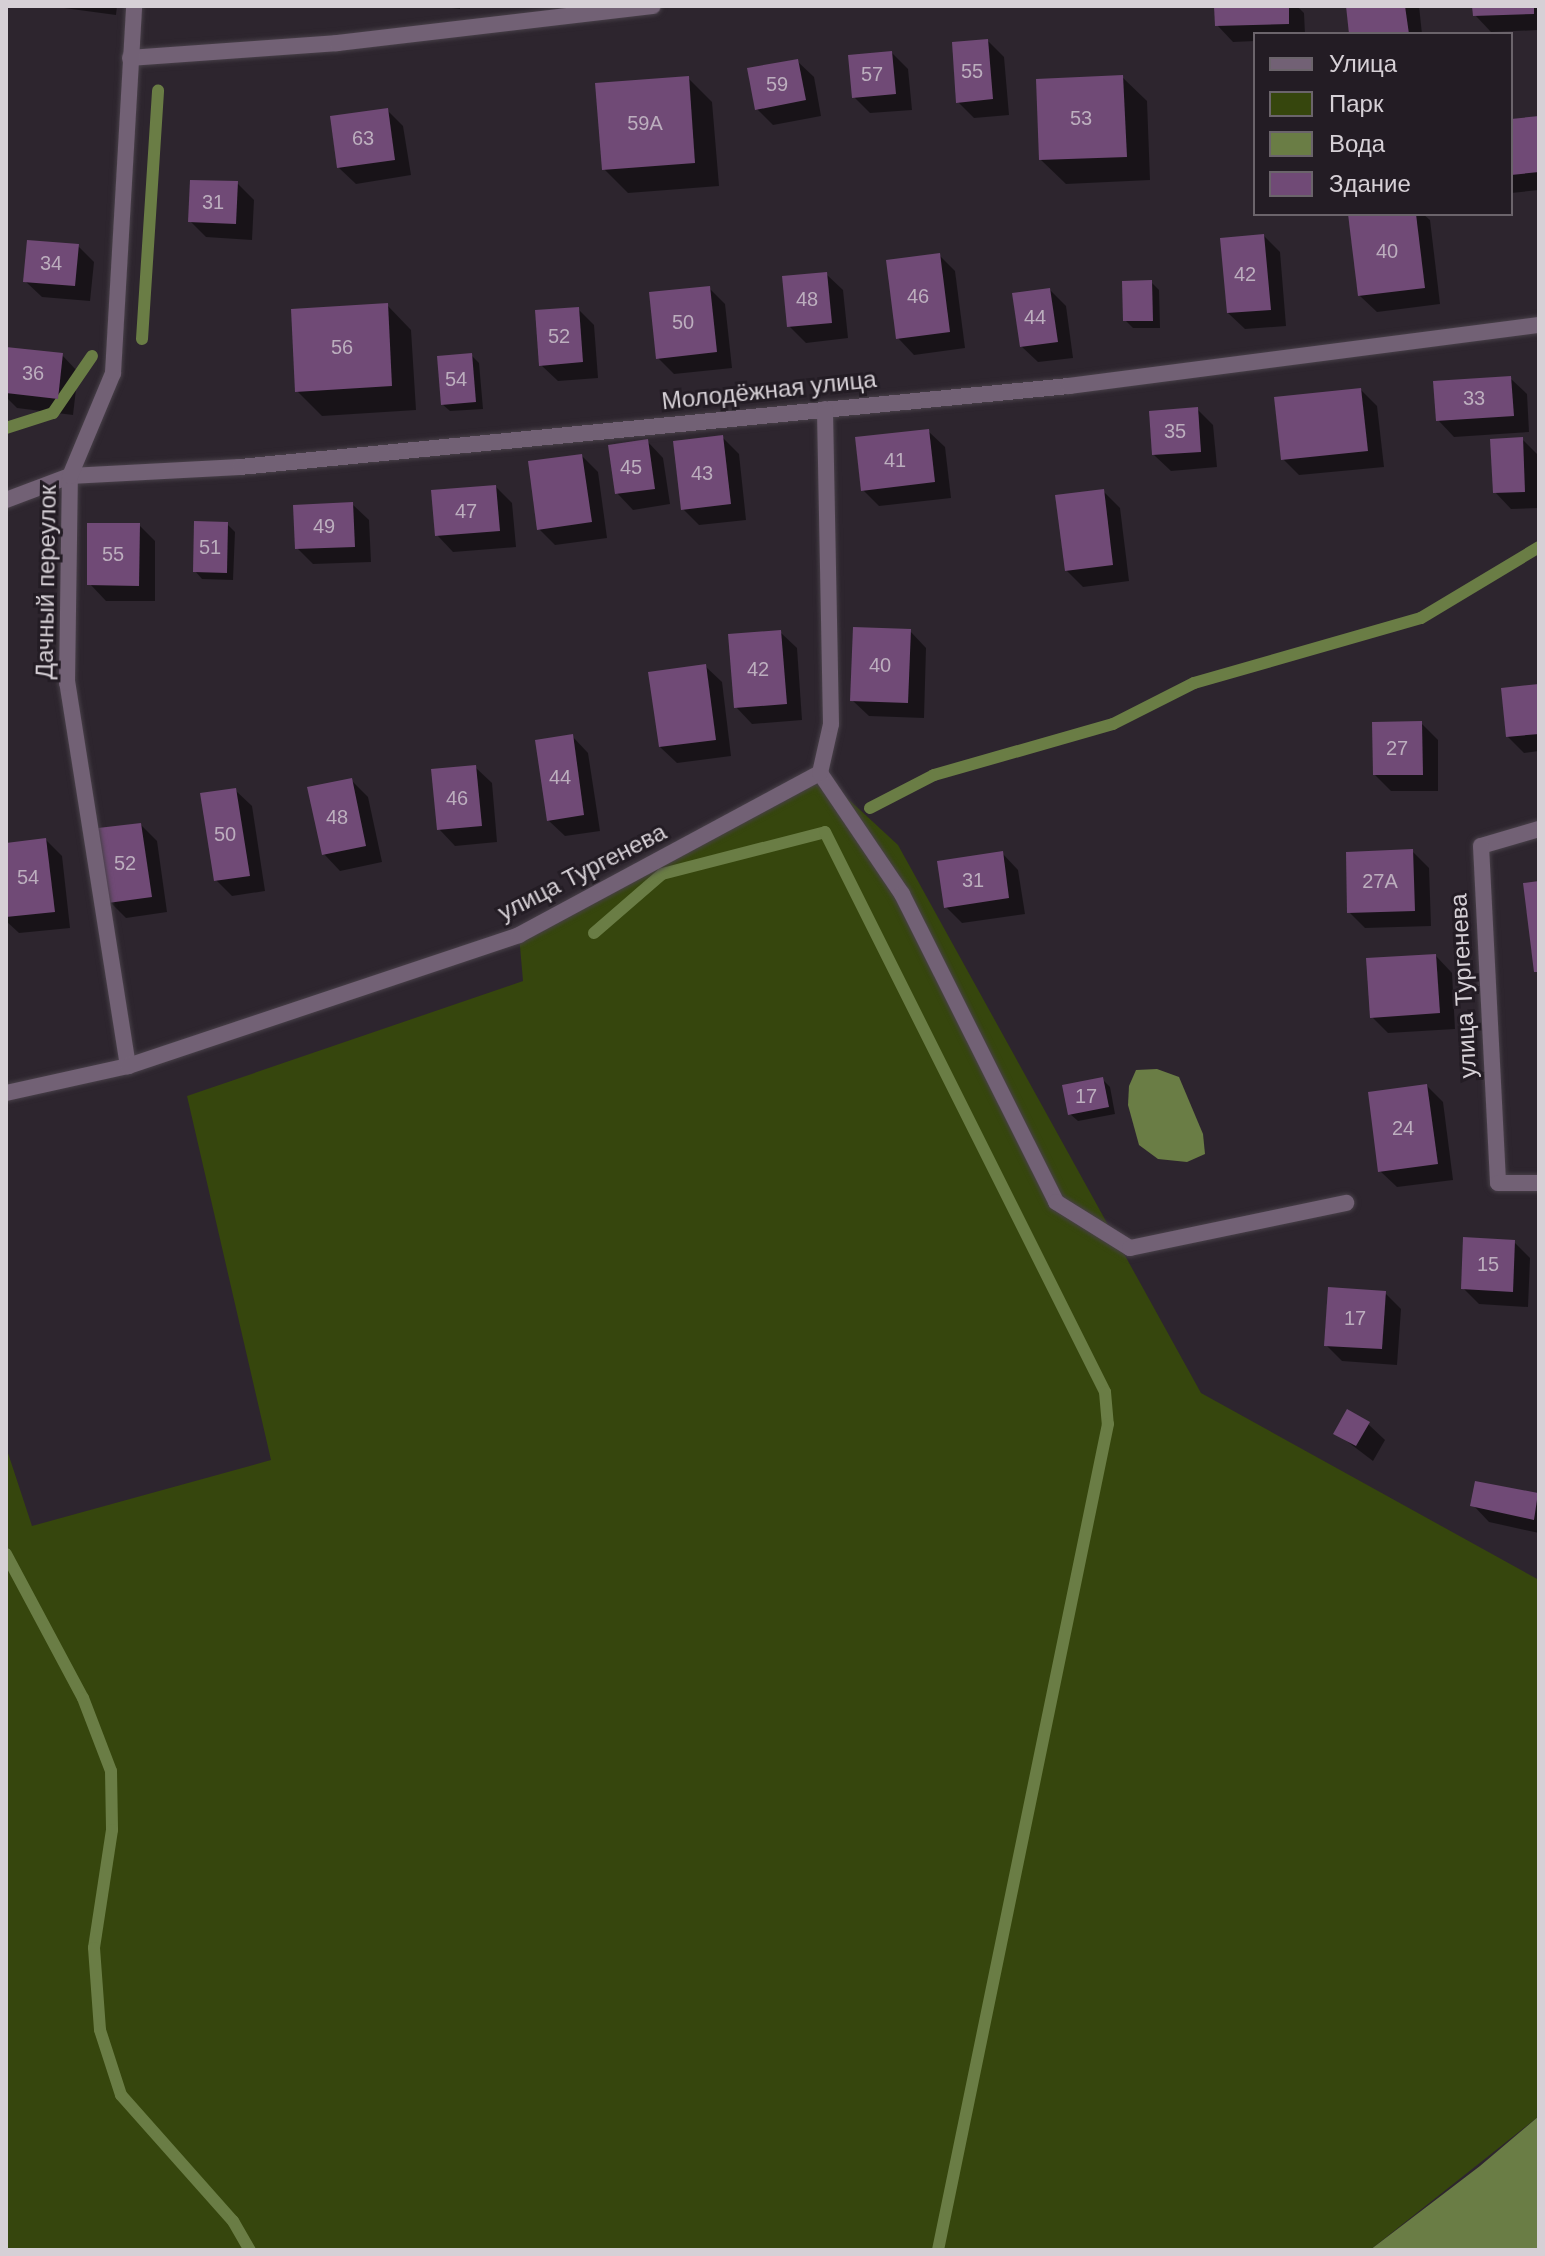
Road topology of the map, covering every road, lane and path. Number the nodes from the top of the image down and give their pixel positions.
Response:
1 (134, 6) edge
2 (653, 6) edge
3 (130, 58) junction
4 (1539, 325) edge
5 (825, 409) junction
6 (70, 476) junction
7 (6, 500) edge
8 (820, 773) junction
9 (1539, 829) edge
10 (128, 1066) junction
11 (6, 1093) edge
12 (1539, 1183) edge
13 (1346, 1203) dead end

1 - 3 street, Дачный переулок
2 - 3 street
3 - 6 street, Дачный переулок
4 - 5 street, Молодёжная улица
5 - 6 street, Молодёжная улица
5 - 8 street
6 - 7 street, Молодёжная улица
6 - 10 street, Дачный переулок
8 - 10 street, улица Тургенева
8 - 13 street
9 - 12 street, улица Тургенева
10 - 11 street, улица Тургенева

